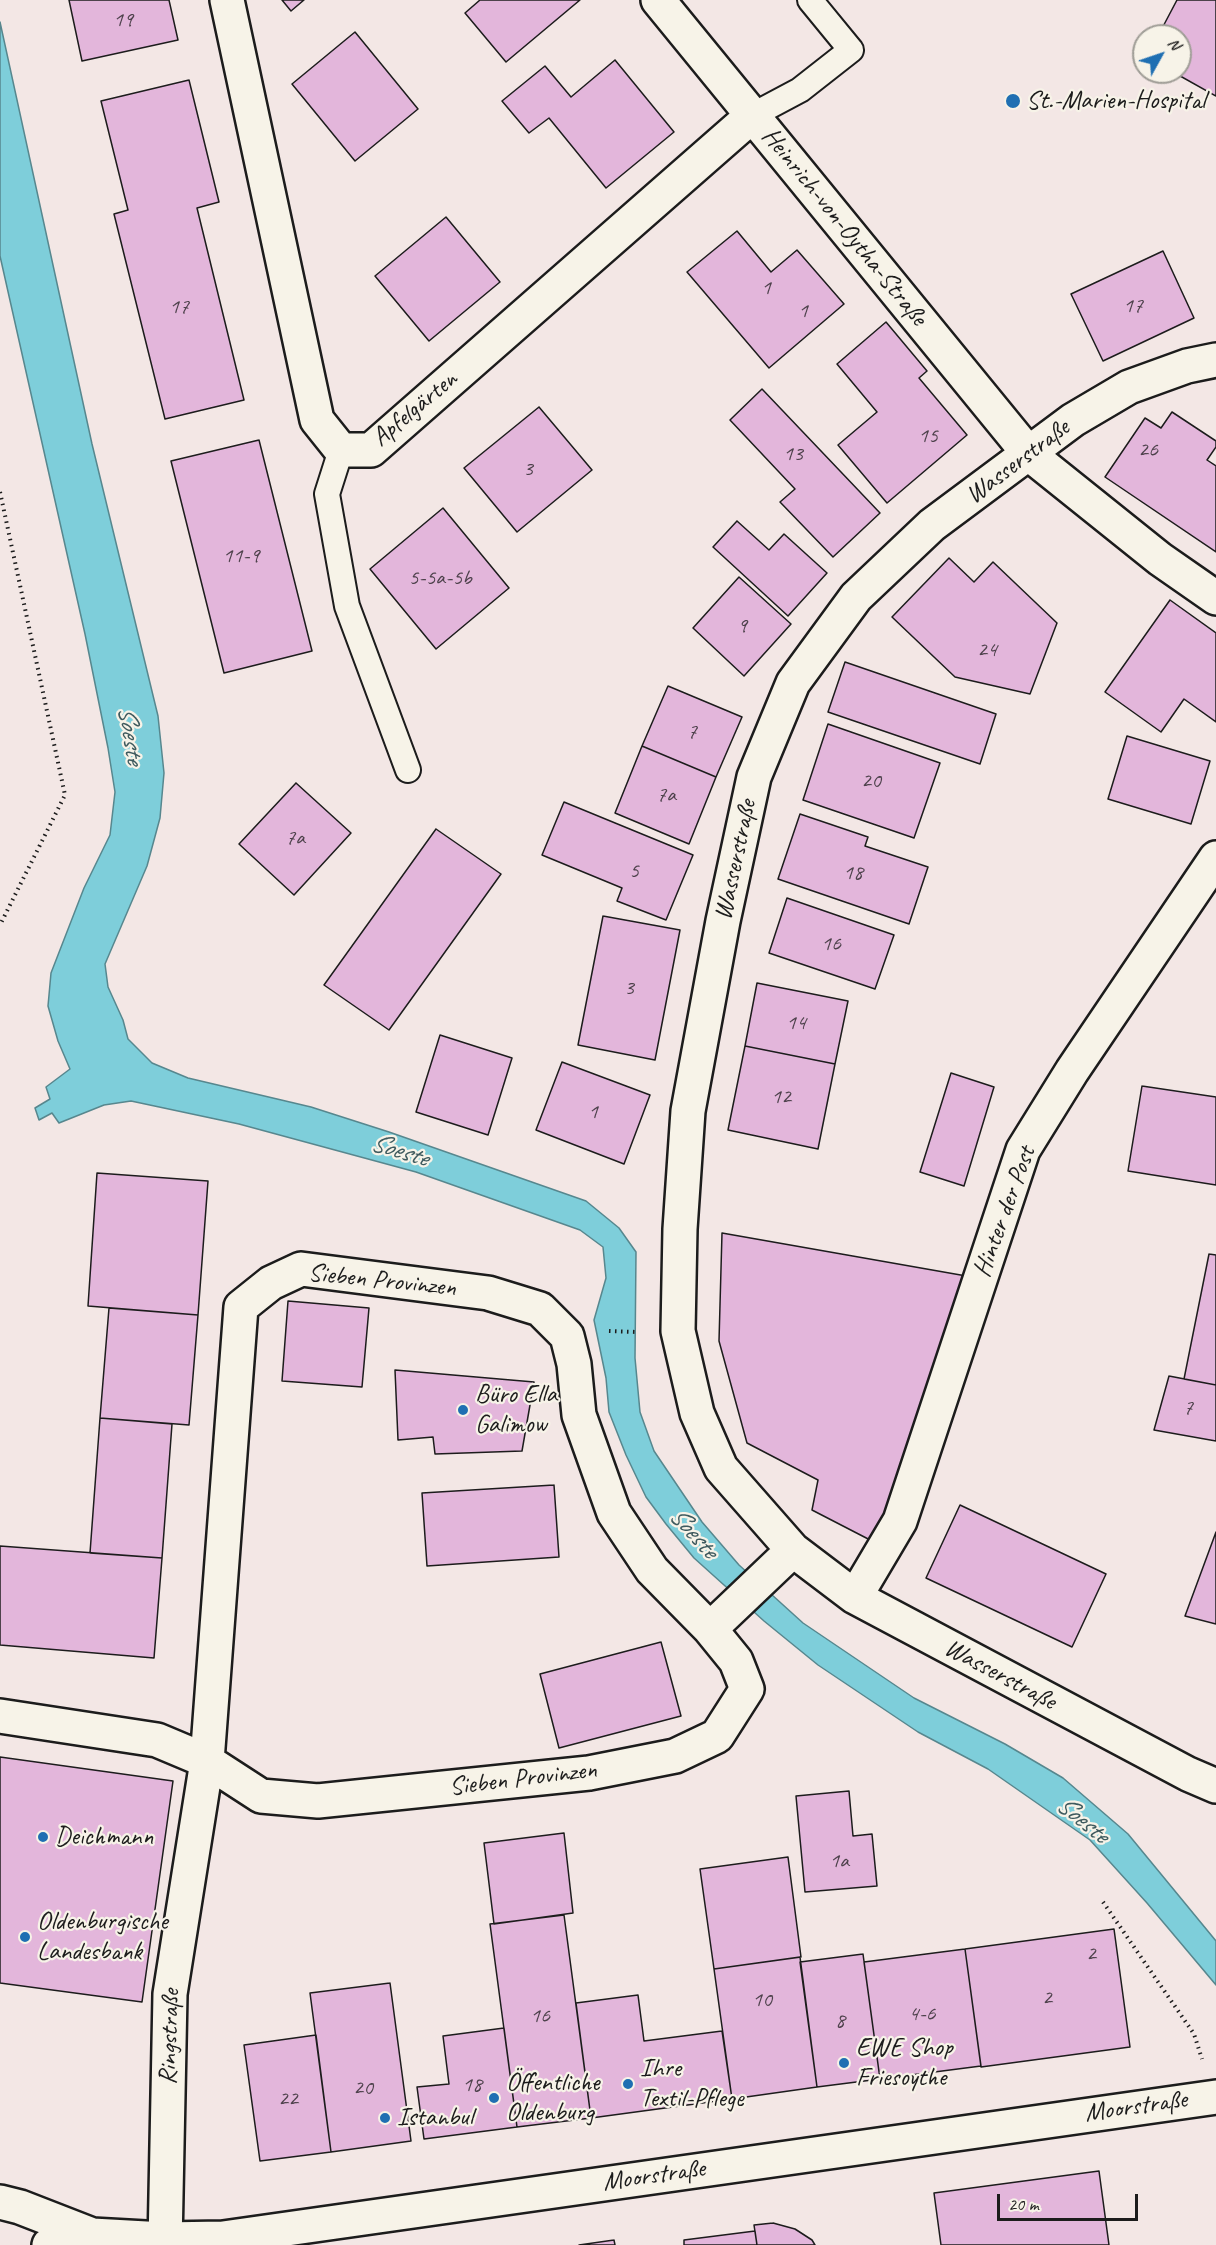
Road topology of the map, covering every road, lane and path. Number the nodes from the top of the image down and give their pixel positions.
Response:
1 (228, 0) edge
2 (658, 0) edge
3 (810, 0) edge
4 (753, 115) junction
5 (1216, 360) edge
6 (341, 450) junction
7 (1029, 454) junction
8 (0, 492) edge
9 (1216, 598) edge
10 (408, 770) dead end
11 (1216, 858) edge
12 (0, 925) edge
13 (605, 1331) dead end
14 (638, 1332) dead end
15 (786, 1557) junction
16 (855, 1596) junction
17 (710, 1629) junction
18 (0, 1716) edge
19 (207, 1761) junction
20 (1216, 1786) edge
21 (1103, 1902) dead end
22 (1215, 2097) edge
23 (0, 2202) edge
24 (92, 2235) junction
25 (164, 2242) edge
26 (49, 2245) edge

1 - 6 street, Apfelgärten
2 - 4 street, Heinrich-von-Oytha-Straße
3 - 4 lane
4 - 6 street, Apfelgärten
4 - 7 street, Heinrich-von-Oytha-Straße
5 - 7 street, Wasserstraße
6 - 10 lane
7 - 9 street, Heinrich-von-Oytha-Straße
7 - 15 street, Wasserstraße
8 - 12 path
11 - 16 street, Hinter der Post
13 - 14 path
15 - 16 street, Wasserstraße
15 - 17 street
16 - 20 street, Wasserstraße
17 - 19 street, Sieben Provinzen
17 - 19 street, Sieben Provinzen
18 - 19 street, Sieben Provinzen
19 - 25 street, Ringstraße
21 - 22 path
22 - 25 street, Moorstraße
23 - 24 street, Moorstraße
24 - 25 street, Moorstraße
24 - 26 street, Moorstraße

